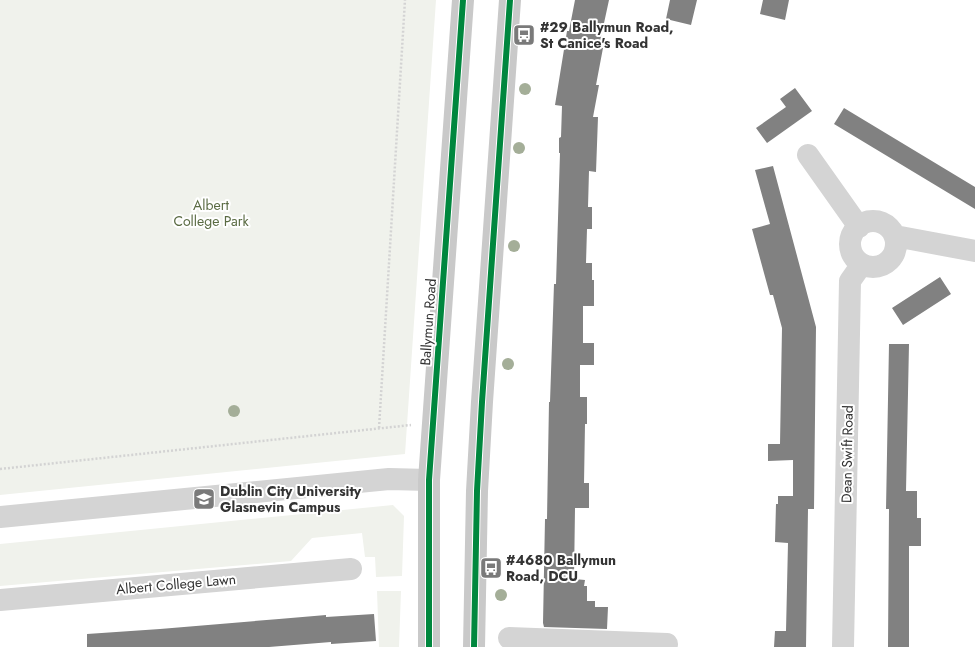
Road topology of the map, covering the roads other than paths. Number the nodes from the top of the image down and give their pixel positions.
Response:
1 (463, 0) edge
2 (510, 0) edge
3 (808, 155) dead end
4 (859, 227) junction
5 (895, 236) junction
6 (975, 251) edge
7 (862, 264) junction
8 (430, 480) junction
9 (0, 517) edge
10 (351, 569) dead end
11 (0, 600) edge
12 (509, 638) dead end
13 (667, 644) dead end
14 (429, 647) edge
15 (474, 647) edge
16 (843, 647) edge

1 - 8 main road, Ballymun Road
2 - 15 main road
3 - 4 street
4 - 5 street
4 - 7 street
5 - 6 street
5 - 7 street
7 - 16 street, Dean Swift Road
8 - 9 street
8 - 14 main road, Ballymun Road
10 - 11 street, Albert College Lawn
12 - 13 street

